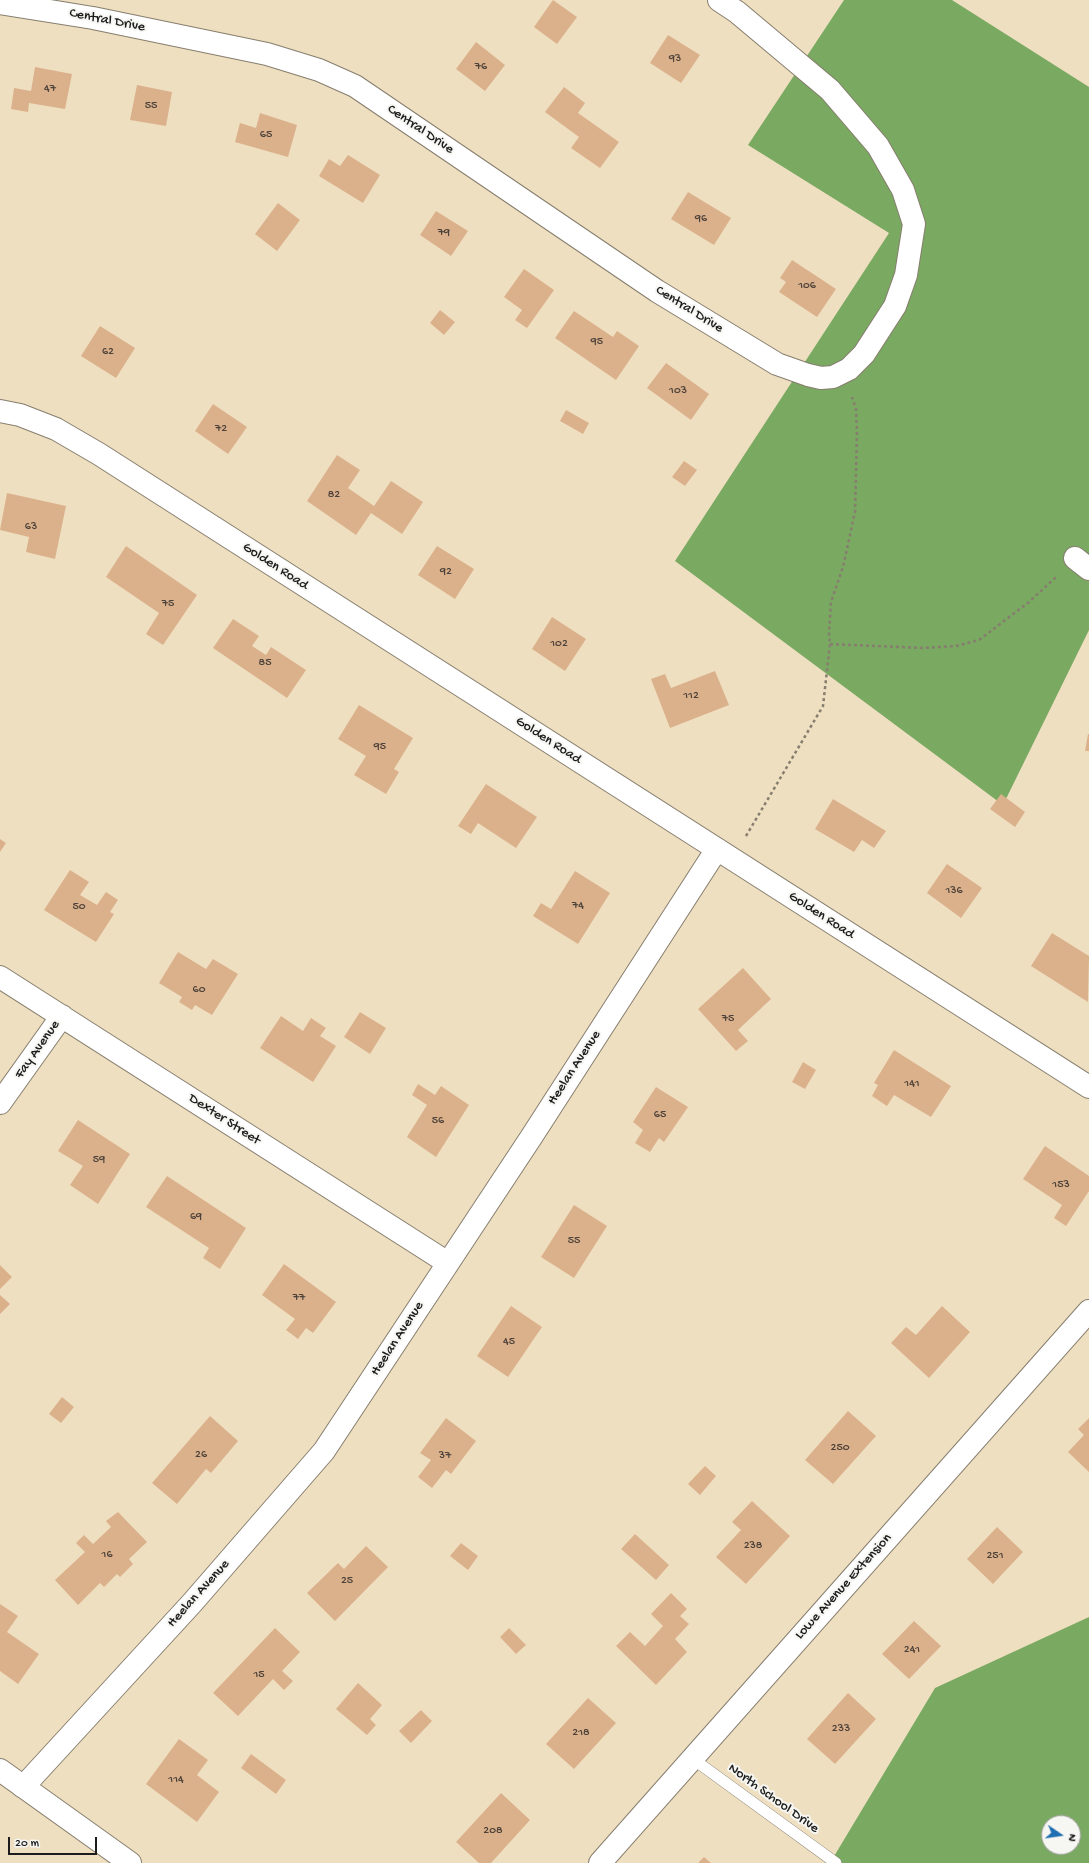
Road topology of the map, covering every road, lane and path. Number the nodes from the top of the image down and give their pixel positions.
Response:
1 (719, 0) edge
2 (0, 3) edge
3 (843, 373) junction
4 (0, 411) edge
5 (1082, 563) edge
6 (830, 644) junction
7 (725, 854) junction
8 (0, 977) edge
9 (62, 1016) junction
10 (1089, 1087) edge
11 (0, 1103) edge
12 (448, 1263) junction
13 (1089, 1311) edge
14 (692, 1758) junction
15 (0, 1770) edge
16 (23, 1786) junction
17 (130, 1863) edge
18 (600, 1863) edge
19 (836, 1863) edge

1 - 3 street
2 - 3 street, Central Drive
3 - 6 path
4 - 7 street, Golden Road
5 - 6 path
6 - 7 path
7 - 10 street, Golden Road
7 - 12 street, Heelan Avenue
8 - 9 street, Dexter Street
9 - 11 street, Fay Avenue
9 - 12 street, Dexter Street
12 - 16 street, Heelan Avenue
13 - 14 street, Lowe Avenue Extension
14 - 18 street, Lowe Avenue Extension
14 - 19 lane, North School Drive
15 - 16 street
16 - 17 street

